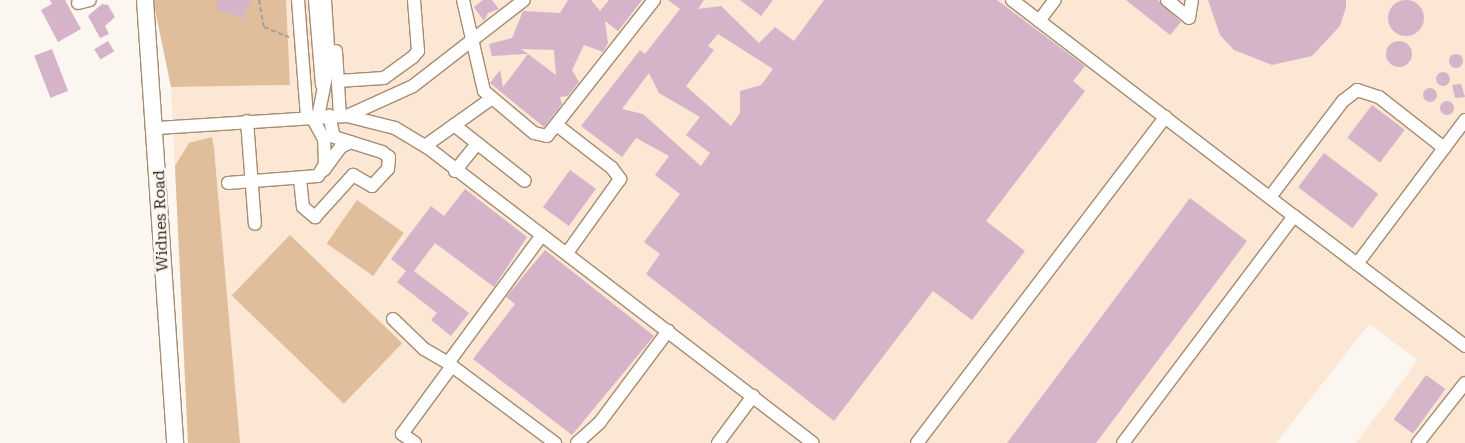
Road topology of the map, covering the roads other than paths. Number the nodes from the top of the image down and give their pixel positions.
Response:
1 (145, 0) edge
2 (298, 0) edge
3 (315, 0) edge
4 (325, 0) edge
5 (333, 0) edge
6 (414, 0) edge
7 (463, 0) edge
8 (524, 0) edge
9 (654, 0) edge
10 (1012, 0) edge
11 (1055, 0) edge
12 (1167, 0) edge
13 (1192, 0) edge
14 (1039, 21) junction
15 (469, 41) junction
16 (338, 81) junction
17 (324, 94) junction
18 (491, 99) junction
19 (326, 116) junction
20 (1165, 117) junction
21 (1465, 120) edge
22 (248, 121) junction
23 (454, 125) junction
24 (558, 126) junction
25 (157, 128) junction
26 (351, 142) junction
27 (477, 144) junction
28 (425, 146) junction
29 (1444, 148) junction
30 (324, 170) junction
31 (455, 171) junction
32 (300, 179) junction
33 (525, 181) dead end
34 (252, 182) junction
35 (228, 183) dead end
36 (1270, 197) junction
37 (1294, 216) junction
38 (255, 224) dead end
39 (542, 235) junction
40 (567, 253) junction
41 (1357, 264) junction
42 (393, 318) dead end
43 (668, 331) junction
44 (1465, 346) edge
45 (450, 365) junction
46 (1465, 383) edge
47 (753, 396) junction
48 (175, 443) edge
49 (415, 443) edge
50 (555, 443) edge
51 (577, 443) edge
52 (718, 443) edge
53 (813, 443) edge
54 (918, 443) edge
55 (1123, 443) edge
56 (1418, 443) edge

1 - 25 main road, Widnes Road
2 - 19 lane
3 - 17 lane
4 - 17 lane
5 - 16 lane
6 - 16 lane
7 - 15 lane
8 - 15 lane
9 - 24 lane
10 - 14 lane
11 - 14 lane
12 - 13 lane
14 - 20 lane
15 - 18 lane
15 - 19 lane
16 - 19 lane
17 - 19 lane
18 - 23 lane
18 - 24 lane
19 - 22 lane
19 - 26 lane
19 - 28 lane
19 - 30 lane
20 - 36 lane
20 - 54 lane
21 - 29 lane
22 - 25 lane
22 - 34 lane
23 - 27 lane
23 - 28 lane
24 - 40 lane
25 - 48 main road, Widnes Road
26 - 30 lane
26 - 32 lane
27 - 31 lane
27 - 33 lane
28 - 31 lane
29 - 36 lane
29 - 41 lane
30 - 32 lane
31 - 39 lane
32 - 34 lane
34 - 35 lane
34 - 38 lane
36 - 37 lane
37 - 41 lane
37 - 55 lane
39 - 40 lane
39 - 45 lane
40 - 43 lane
41 - 44 lane
42 - 45 lane
43 - 47 lane
43 - 51 lane
45 - 49 lane
45 - 50 lane
46 - 56 lane
47 - 52 lane
47 - 53 lane

